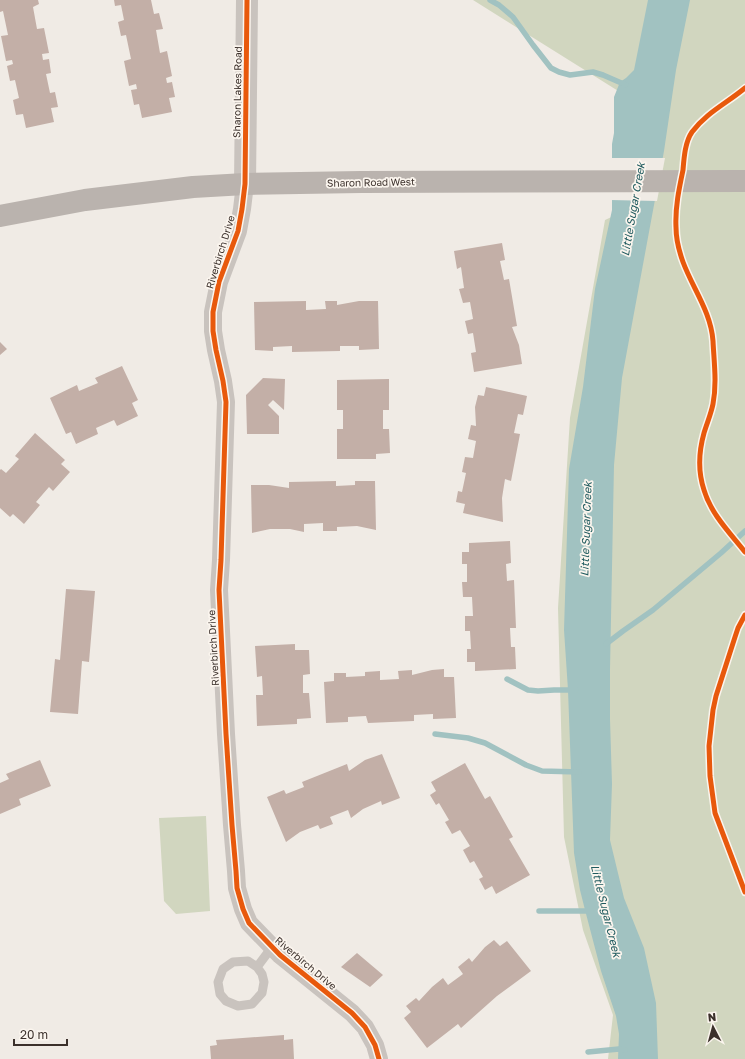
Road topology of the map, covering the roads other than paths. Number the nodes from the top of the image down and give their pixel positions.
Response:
1 (247, 0) edge
2 (745, 181) edge
3 (245, 184) junction
4 (0, 216) edge
5 (272, 947) junction
6 (257, 967) junction
7 (379, 1059) edge

1 - 3 street, Sharon Lakes Road
2 - 3 main road, Sharon Road West
3 - 4 main road, Sharon Road West
3 - 5 street, Riverbirch Drive
5 - 6 lane
5 - 7 street, Riverbirch Drive
6 - 6 lane

